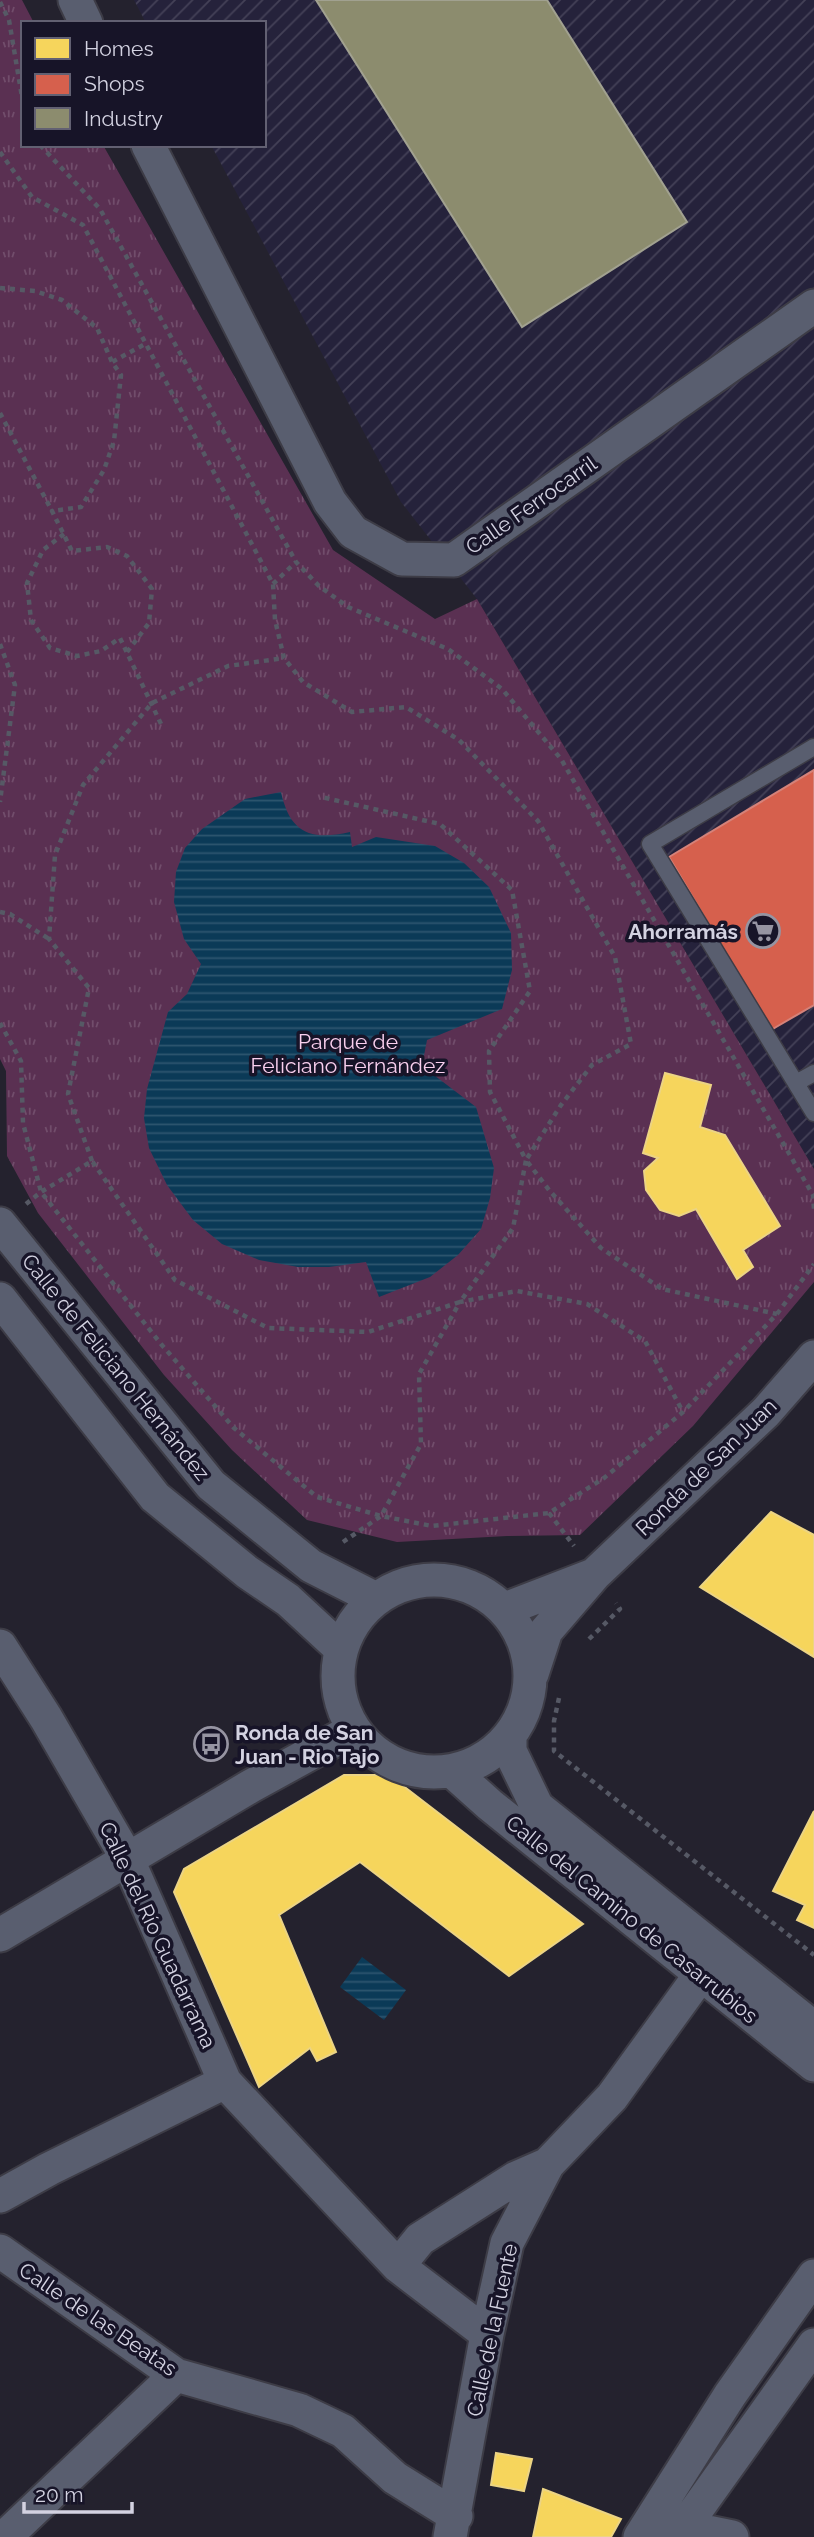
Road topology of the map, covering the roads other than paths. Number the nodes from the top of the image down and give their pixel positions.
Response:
1 (75, 0) edge
2 (85, 21) edge
3 (150, 147) edge
4 (814, 306) edge
5 (814, 747) edge
6 (814, 1073) edge
7 (796, 1083) junction
8 (814, 1113) edge
9 (0, 1224) edge
10 (0, 1299) edge
11 (814, 1357) edge
12 (595, 1574) junction
13 (376, 1599) junction
14 (505, 1609) junction
15 (0, 1646) edge
16 (341, 1648) junction
17 (531, 1676) junction
18 (353, 1730) junction
19 (510, 1737) junction
20 (452, 1771) junction
21 (128, 1860) junction
22 (0, 1935) edge
23 (701, 1974) junction
24 (814, 2028) edge
25 (814, 2066) edge
26 (225, 2082) junction
27 (548, 2164) junction
28 (0, 2196) edge
29 (0, 2251) edge
30 (398, 2266) junction
31 (814, 2276) edge
32 (487, 2334) junction
33 (814, 2345) edge
34 (176, 2375) junction
35 (453, 2526) edge
36 (662, 2531) edge
37 (5, 2537) edge
38 (732, 2537) edge

1 - 2 street
3 - 4 street, Calle Ferrocarril
5 - 7 lane
6 - 7 lane
7 - 8 lane
9 - 13 street, Calle de Feliciano Hernández
10 - 16 street
11 - 12 street, Ronda de San Juan
12 - 14 street, Ronda de San Juan
12 - 17 street, Ronda de San Juan
13 - 14 street
13 - 16 street
14 - 17 street
15 - 21 street, Calle del Río Guadarrama
16 - 18 street
17 - 19 street
18 - 20 street
18 - 21 street
19 - 20 street
19 - 24 street, Calle del Camino de Casarrubios
20 - 23 street, Calle del Camino de Casarrubios
21 - 22 street
21 - 26 street, Calle del Río Guadarrama
23 - 25 street, Calle del Camino de Casarrubios
23 - 27 street, Calle de la Fuente
26 - 28 street
26 - 30 street, Calle del Río Guadarrama
27 - 30 street
27 - 32 street, Calle de la Fuente
29 - 34 street, Calle de las Beatas
30 - 32 street, Calle del Río Guadarrama
31 - 36 street
32 - 35 street, Calle de la Fuente
33 - 36 street
34 - 35 street, Calle de las Beatas
34 - 37 street
36 - 38 street

